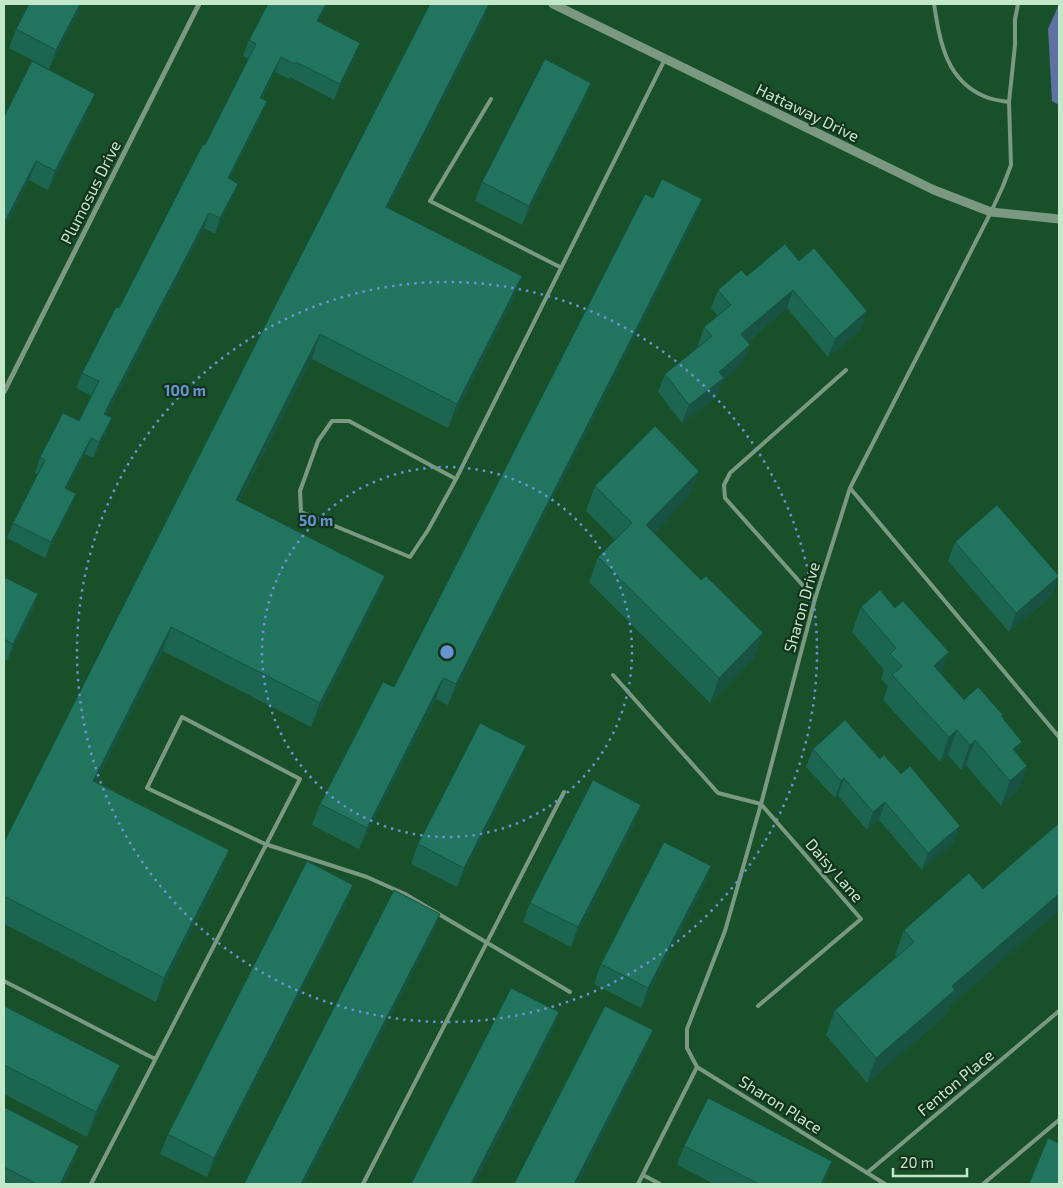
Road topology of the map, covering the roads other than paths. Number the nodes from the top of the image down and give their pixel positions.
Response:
1 (200, 4) edge
2 (553, 4) edge
3 (934, 4) edge
4 (1018, 4) edge
5 (665, 59) junction
6 (491, 99) dead end
7 (1010, 102) junction
8 (990, 212) junction
9 (1059, 219) edge
10 (560, 267) junction
11 (846, 370) dead end
12 (4, 392) edge
13 (456, 479) junction
14 (850, 488) junction
15 (815, 599) junction
16 (613, 675) dead end
17 (1059, 737) edge
18 (564, 792) dead end
19 (761, 804) junction
20 (265, 844) junction
21 (486, 942) junction
22 (4, 981) edge
23 (570, 992) dead end
24 (758, 1006) dead end
25 (1059, 1011) edge
26 (154, 1060) junction
27 (698, 1067) junction
28 (1059, 1120) edge
29 (868, 1172) junction
30 (643, 1175) junction
31 (92, 1184) edge
32 (363, 1184) edge
33 (638, 1184) edge
34 (660, 1184) edge
35 (885, 1184) edge
36 (983, 1184) edge

1 - 12 street, Plumosus Drive
2 - 5 street, Hattaway Drive
3 - 7 lane
4 - 7 lane, Sharon Drive
5 - 8 street, Hattaway Drive
5 - 10 lane
6 - 10 lane
7 - 8 lane, Sharon Drive
8 - 9 street, Hattaway Drive
8 - 14 lane, Sharon Drive
10 - 13 lane
11 - 15 lane
13 - 13 lane
14 - 15 lane, Sharon Drive
14 - 17 lane
15 - 19 lane, Sharon Drive
16 - 19 lane
18 - 21 lane
19 - 24 lane, Daisy Lane
19 - 27 lane, Sharon Drive
20 - 20 lane
20 - 21 lane
20 - 26 lane
21 - 23 lane
21 - 32 lane
22 - 26 lane
25 - 29 lane, Fenton Place
26 - 31 lane
27 - 29 lane, Sharon Place
27 - 30 lane
28 - 36 lane
29 - 35 lane, Sharon Place
30 - 33 lane
30 - 34 lane

